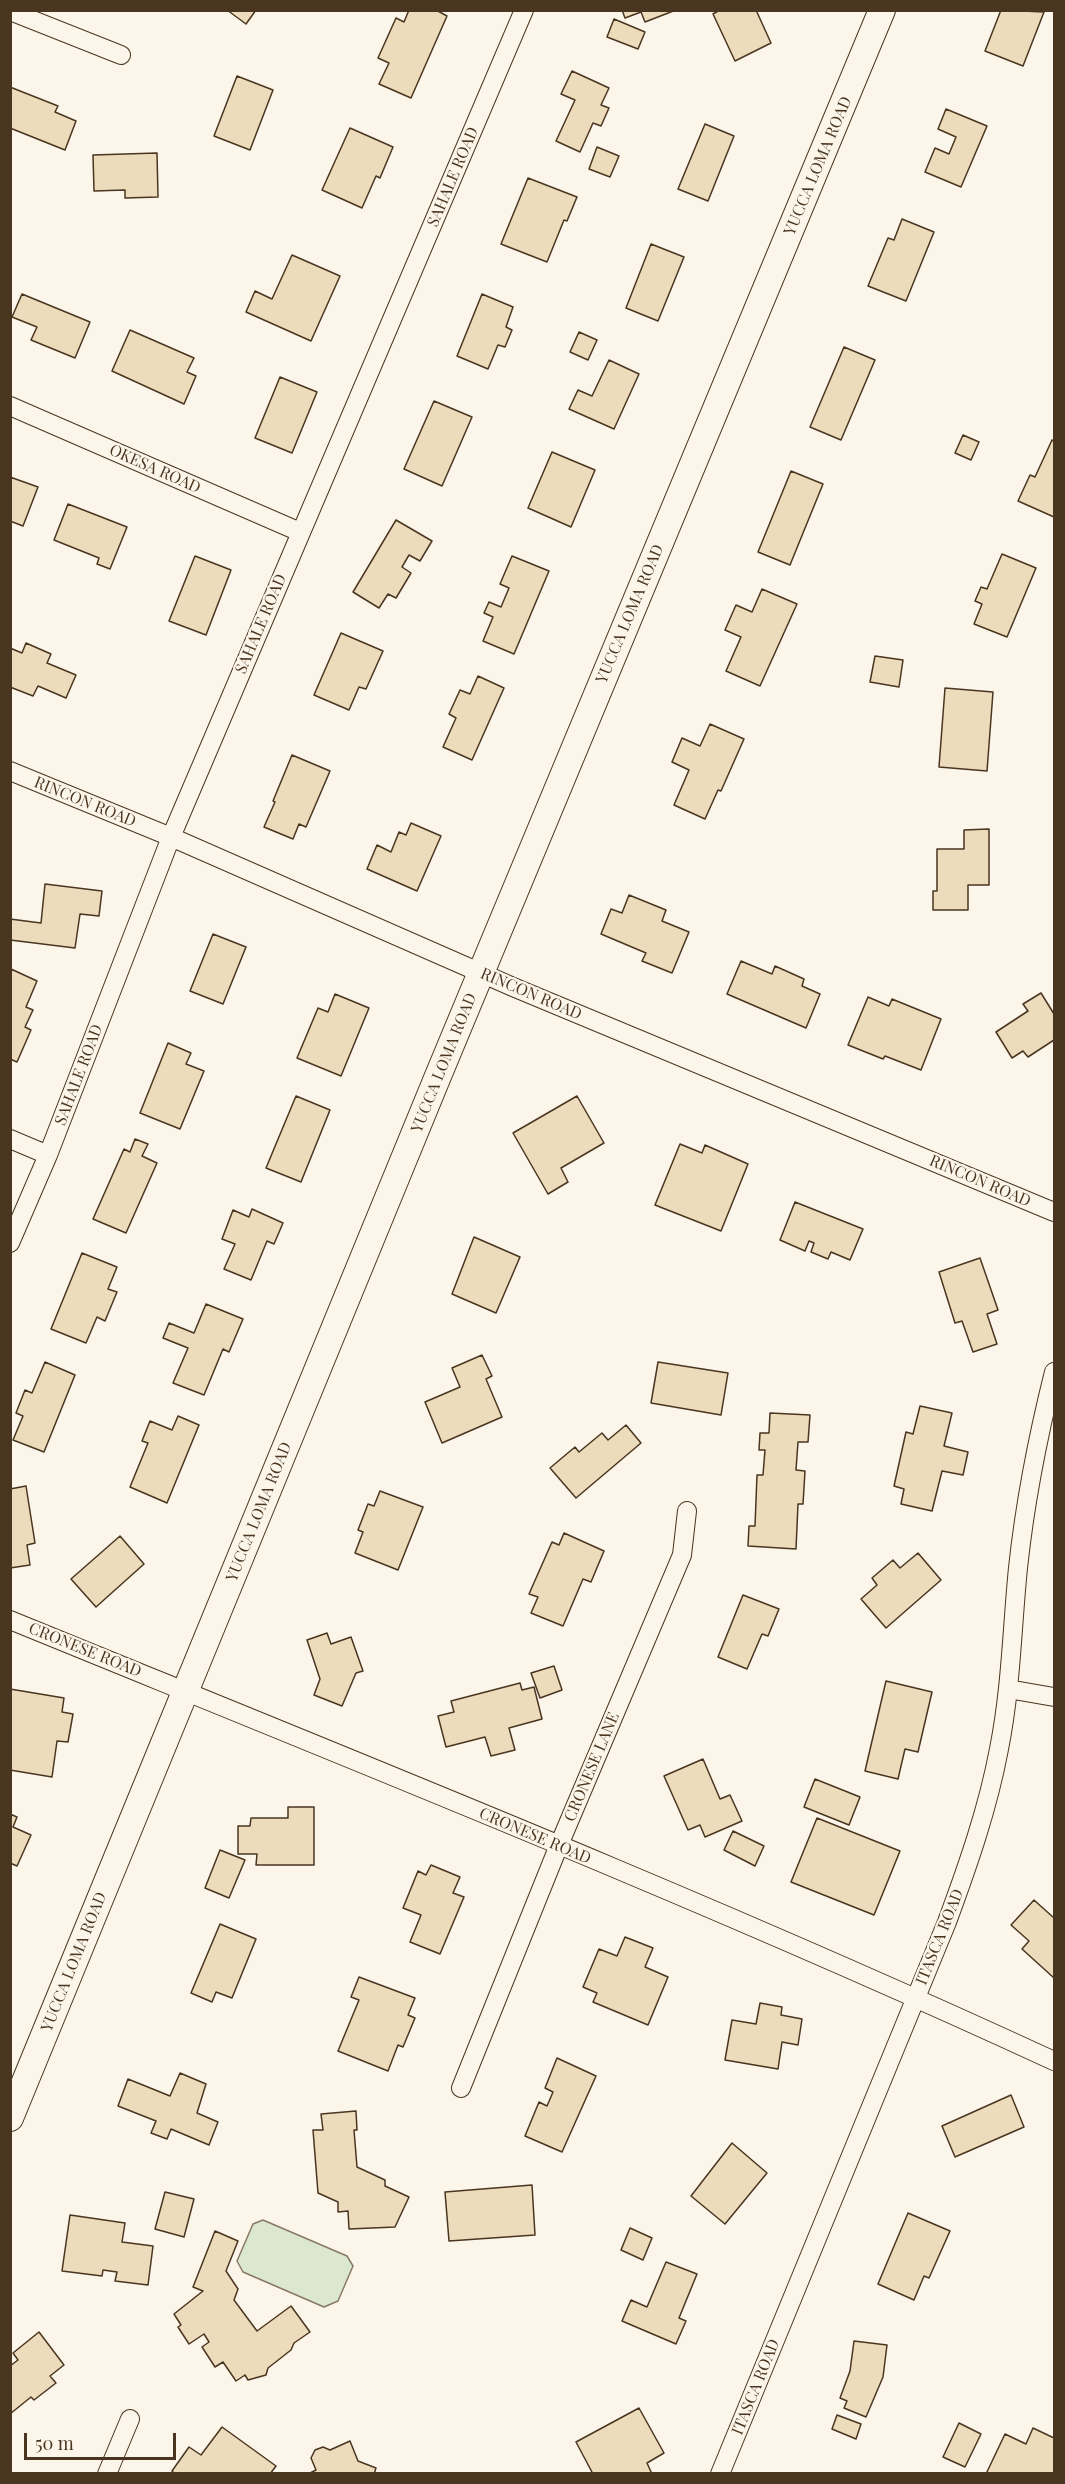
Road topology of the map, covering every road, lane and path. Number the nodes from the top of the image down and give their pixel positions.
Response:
1 (524, 10) edge
2 (882, 10) edge
3 (10, 11) edge
4 (121, 55) dead end
5 (10, 406) edge
6 (300, 532) junction
7 (10, 771) edge
8 (171, 837) junction
9 (481, 973) junction
10 (10, 1139) edge
11 (48, 1155) junction
12 (1054, 1212) edge
13 (10, 1243) edge
14 (1054, 1372) edge
15 (687, 1511) dead end
16 (10, 1620) edge
17 (1008, 1689) junction
18 (185, 1691) junction
19 (1054, 1697) edge
20 (559, 1845) junction
21 (916, 1997) junction
22 (1054, 2061) edge
23 (461, 2088) dead end
24 (10, 2118) edge
25 (130, 2419) dead end
26 (107, 2474) edge
27 (720, 2474) edge

1 - 6 street, SAHALE ROAD
2 - 9 main road, YUCCA LOMA ROAD
3 - 4 street
5 - 6 street, OKESA ROAD
6 - 8 street, SAHALE ROAD
7 - 8 street, RINCON ROAD
8 - 9 street, RINCON ROAD
8 - 11 street, SAHALE ROAD
9 - 12 street, RINCON ROAD
9 - 18 main road, YUCCA LOMA ROAD
10 - 11 street
11 - 13 street, SAHALE ROAD
14 - 17 street, ITASCA ROAD
15 - 20 street, CRONESE LANE
16 - 18 street, CRONESE ROAD
17 - 19 street
17 - 21 street, ITASCA ROAD
18 - 20 street, CRONESE ROAD
18 - 24 main road, YUCCA LOMA ROAD
20 - 21 street, CRONESE ROAD
20 - 23 street, CRONESE LANE
21 - 22 street, CRONESE ROAD
21 - 27 street, ITASCA ROAD
25 - 26 street

